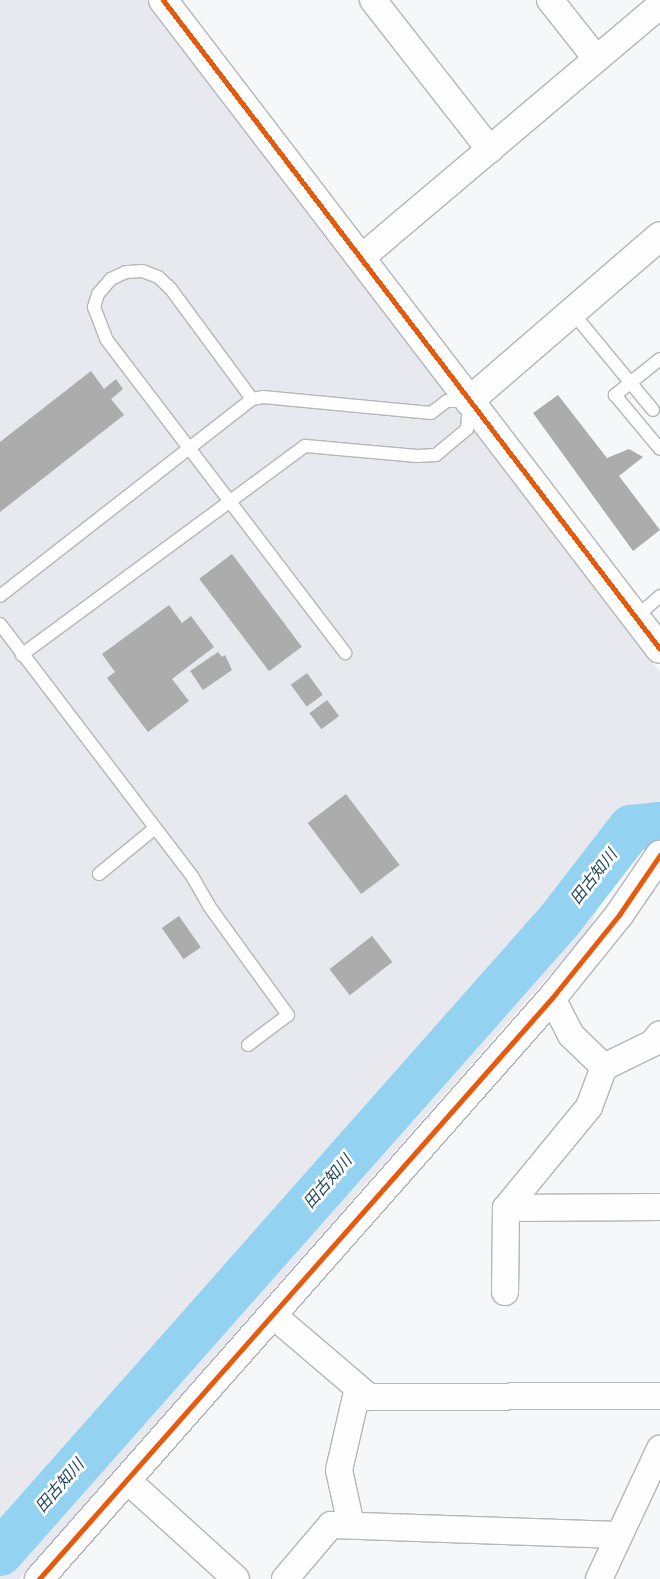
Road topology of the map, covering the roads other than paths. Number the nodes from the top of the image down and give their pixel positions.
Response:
1 (163, 0) edge
2 (373, 0) edge
3 (550, 0) edge
4 (660, 5) edge
5 (595, 57) junction
6 (490, 150) junction
7 (660, 236) edge
8 (361, 258) junction
9 (572, 312) junction
10 (660, 359) edge
11 (631, 383) junction
12 (252, 399) junction
13 (469, 401) junction
14 (656, 407) edge
15 (638, 422) junction
16 (188, 448) junction
17 (660, 449) edge
18 (229, 500) junction
19 (0, 596) edge
20 (660, 596) edge
21 (636, 617) junction
22 (0, 624) edge
23 (660, 650) edge
24 (344, 653) dead end
25 (22, 655) junction
26 (155, 828) junction
27 (660, 855) edge
28 (99, 874) dead end
29 (552, 998) junction
30 (660, 1034) edge
31 (248, 1045) dead end
32 (604, 1067) junction
33 (660, 1207) edge
34 (506, 1208) junction
35 (505, 1292) dead end
36 (273, 1316) junction
37 (358, 1388) junction
38 (660, 1396) edge
39 (660, 1448) edge
40 (127, 1480) junction
41 (351, 1524) junction
42 (619, 1535) junction
43 (39, 1579) edge
44 (236, 1579) edge
45 (285, 1579) edge
46 (599, 1579) edge

1 - 8 street
2 - 6 street
3 - 5 street
4 - 5 street
5 - 6 street
6 - 8 street
7 - 9 street
8 - 13 street
9 - 11 lane
9 - 13 street
10 - 11 lane
11 - 14 lane
11 - 15 lane
12 - 13 lane
12 - 16 lane
12 - 16 lane
13 - 18 lane
13 - 21 street
14 - 15 lane
15 - 17 lane
16 - 18 lane
16 - 19 lane
18 - 24 lane
18 - 25 lane
20 - 21 lane
21 - 23 street
22 - 25 lane
25 - 26 lane
26 - 28 lane
26 - 31 lane
27 - 29 street
29 - 32 street
29 - 36 street
30 - 32 street
32 - 34 street
33 - 34 street
34 - 35 street
36 - 37 street
36 - 40 street
37 - 38 street
37 - 41 street
39 - 42 street
40 - 43 street
40 - 44 street
41 - 42 street
41 - 45 street
42 - 46 street

